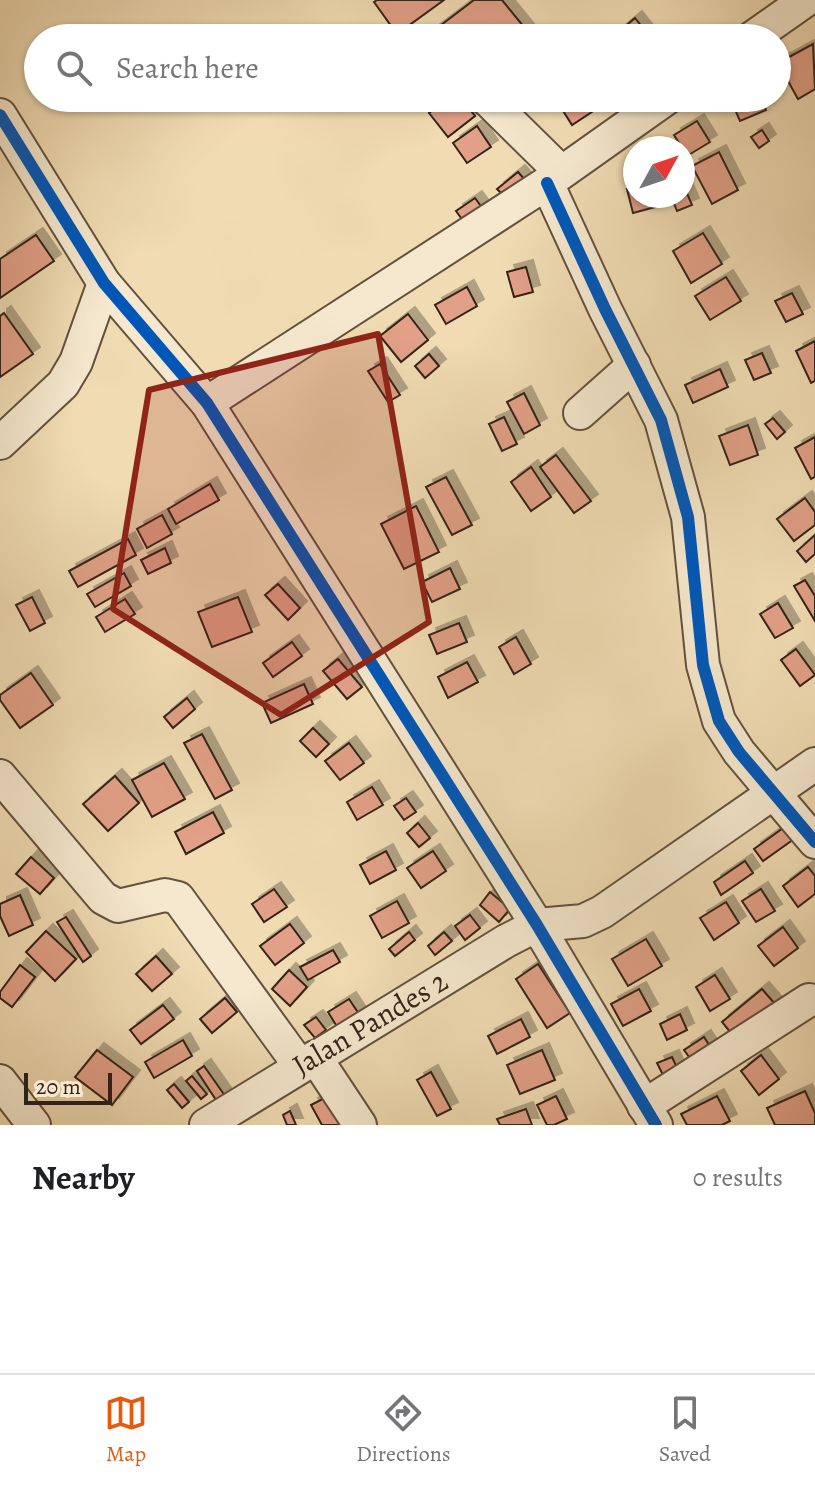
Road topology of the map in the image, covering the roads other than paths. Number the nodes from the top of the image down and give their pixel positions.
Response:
1 (806, 0) edge
2 (772, 24) edge
3 (498, 112) edge
4 (647, 112) edge
5 (0, 115) edge
6 (554, 177) junction
7 (104, 283) junction
8 (634, 365) junction
9 (207, 403) junction
10 (580, 413) dead end
11 (0, 443) edge
12 (815, 764) edge
13 (0, 776) edge
14 (775, 792) junction
15 (815, 842) edge
16 (537, 925) junction
17 (809, 1000) dead end
18 (308, 1061) junction
19 (0, 1081) edge
20 (650, 1115) edge
21 (34, 1125) edge
22 (206, 1125) edge
23 (360, 1125) edge

1 - 2 street
3 - 6 street
4 - 6 street
5 - 7 street
6 - 8 street
6 - 9 street
7 - 9 street
7 - 11 street
8 - 10 street
8 - 14 street
9 - 16 street
12 - 14 street
13 - 18 street
14 - 15 street
14 - 16 street
16 - 18 street, Jalan Pandes 2
16 - 20 street
17 - 20 street
18 - 22 street, Jalan Pandes 2
18 - 23 street
19 - 21 street

